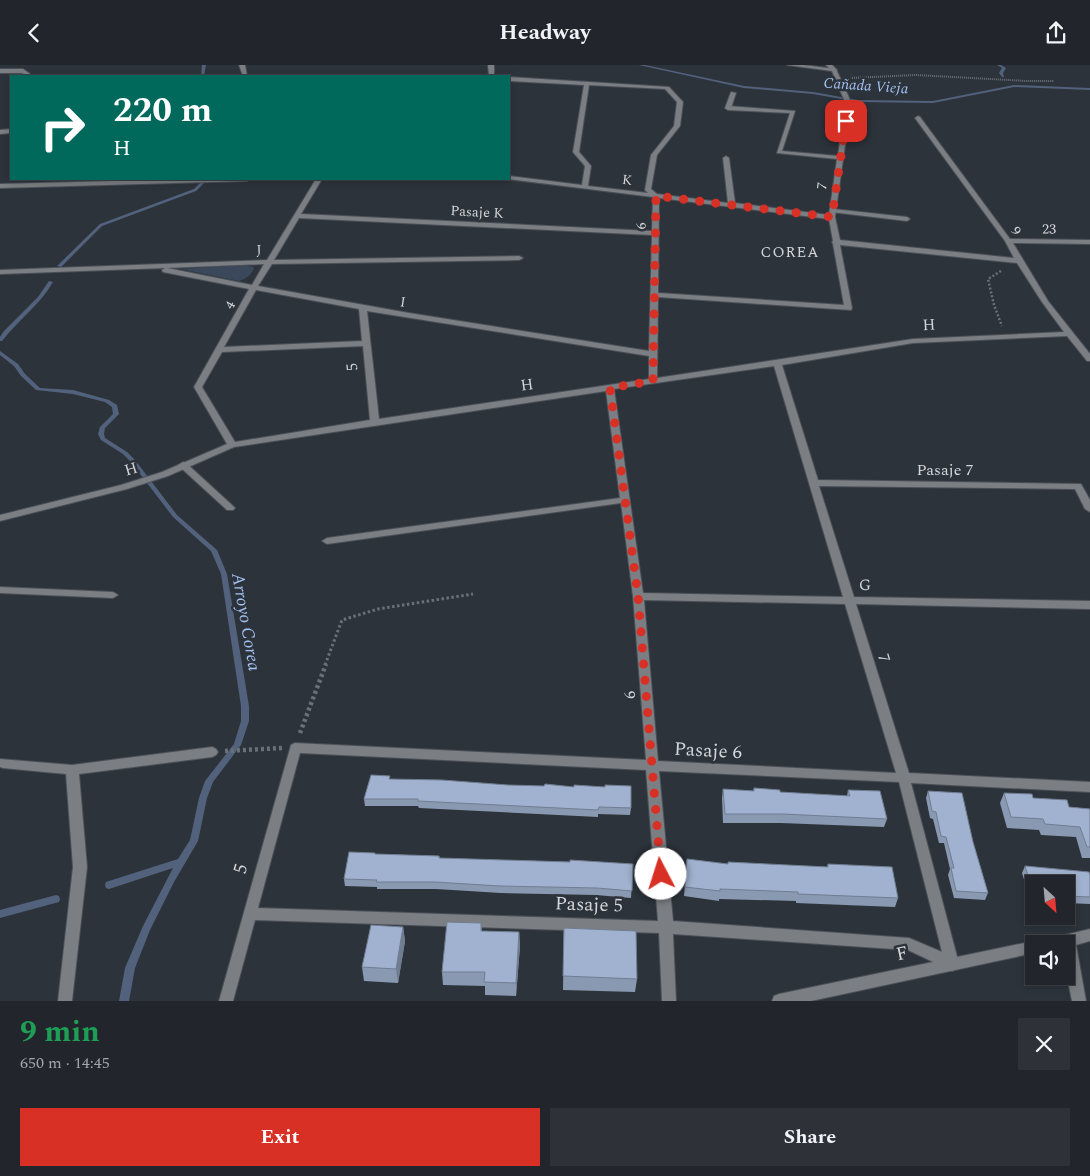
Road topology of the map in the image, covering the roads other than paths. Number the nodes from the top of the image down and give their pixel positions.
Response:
1 (790, 65) edge
2 (829, 65) edge
3 (834, 70) junction
4 (0, 71) edge
5 (29, 75) edge
6 (510, 79) edge
7 (587, 83) junction
8 (733, 93) dead end
9 (918, 118) dead end
10 (841, 158) junction
11 (726, 159) dead end
12 (510, 178) edge
13 (197, 180) edge
14 (318, 180) edge
15 (108, 181) edge
16 (0, 186) edge
17 (585, 187) junction
18 (656, 196) junction
19 (732, 205) junction
20 (833, 214) junction
21 (297, 217) junction
22 (907, 219) dead end
23 (655, 233) junction
24 (1008, 241) junction
25 (835, 242) junction
26 (1090, 242) edge
27 (519, 258) dead end
28 (1019, 261) junction
29 (270, 262) junction
30 (150, 266) junction
31 (0, 272) edge
32 (253, 289) junction
33 (655, 295) junction
34 (363, 309) junction
35 (1069, 334) junction
36 (367, 343) junction
37 (219, 351) junction
38 (654, 354) junction
39 (1090, 359) edge
40 (777, 363) junction
41 (653, 381) junction
42 (610, 388) junction
43 (375, 422) junction
44 (232, 445) junction
45 (183, 465) junction
46 (812, 483) junction
47 (624, 500) junction
48 (230, 508) dead end
49 (1090, 509) edge
50 (0, 518) edge
51 (327, 541) dead end
52 (0, 590) edge
53 (113, 595) dead end
54 (638, 596) junction
55 (849, 601) junction
56 (1090, 605) edge
57 (295, 748) joint
58 (212, 752) road end
59 (2, 763) dead end
60 (652, 767) junction
61 (72, 770) junction
62 (904, 779) junction
63 (1090, 787) edge
64 (249, 914) junction
65 (666, 927) junction
66 (1090, 935) edge
67 (1075, 938) edge
68 (1025, 949) edge
69 (952, 965) junction
70 (1075, 979) edge
71 (65, 1001) edge
72 (226, 1001) edge
73 (669, 1001) edge
74 (780, 1001) edge
75 (1079, 1001) edge

1 - 3 street
2 - 3 street, 7
3 - 10 street, 7
4 - 5 street
6 - 7 street
7 - 17 street
7 - 18 street, 6
8 - 10 street
9 - 24 street, 9
10 - 20 street, 7
11 - 19 street
12 - 17 street, K
13 - 15 street
14 - 21 street, 4
15 - 16 street
17 - 18 street, K
18 - 19 street, K
18 - 23 street, 6
19 - 20 street, K
20 - 22 street, K
20 - 25 street, 7
21 - 23 street, Pasaje K
21 - 29 street, 4
23 - 33 street, 6
24 - 26 street, 23
24 - 28 street, 9
25 - 28 street
25 - 33 street, 7
27 - 29 street, J
28 - 35 street, 9
29 - 30 street, J
29 - 32 street, 4
30 - 31 street, J
30 - 32 street, I
32 - 34 street, I
32 - 37 street, 4
33 - 38 street, 6
34 - 36 street, 5
34 - 38 street, I
35 - 39 street, 9
35 - 40 street, H
36 - 37 street
36 - 43 street, 5
37 - 44 street, 4
38 - 41 street, 6
40 - 41 street, H
40 - 46 street, 7
41 - 42 street, H
42 - 43 street, H
42 - 47 street, 6
43 - 44 street, H
44 - 45 street, H
45 - 48 street
45 - 50 street, H
46 - 49 street, Pasaje 7
46 - 55 street, 7
47 - 51 street
47 - 54 street, 6
52 - 53 street
54 - 55 street, G
54 - 60 street, 6
55 - 56 street, G
55 - 62 street, 7
57 - 60 street, Pasaje 6
57 - 64 street, 5
58 - 61 street
59 - 61 street
60 - 62 street, Pasaje 6
60 - 65 street, 6
61 - 71 street
62 - 63 street, Pasaje 6
62 - 69 street, 7
64 - 65 street, Pasaje 5
64 - 72 street, 5
65 - 69 street, Pasaje 5
65 - 73 street, 6
66 - 67 street
68 - 69 street, F
69 - 74 street, F
70 - 75 street

